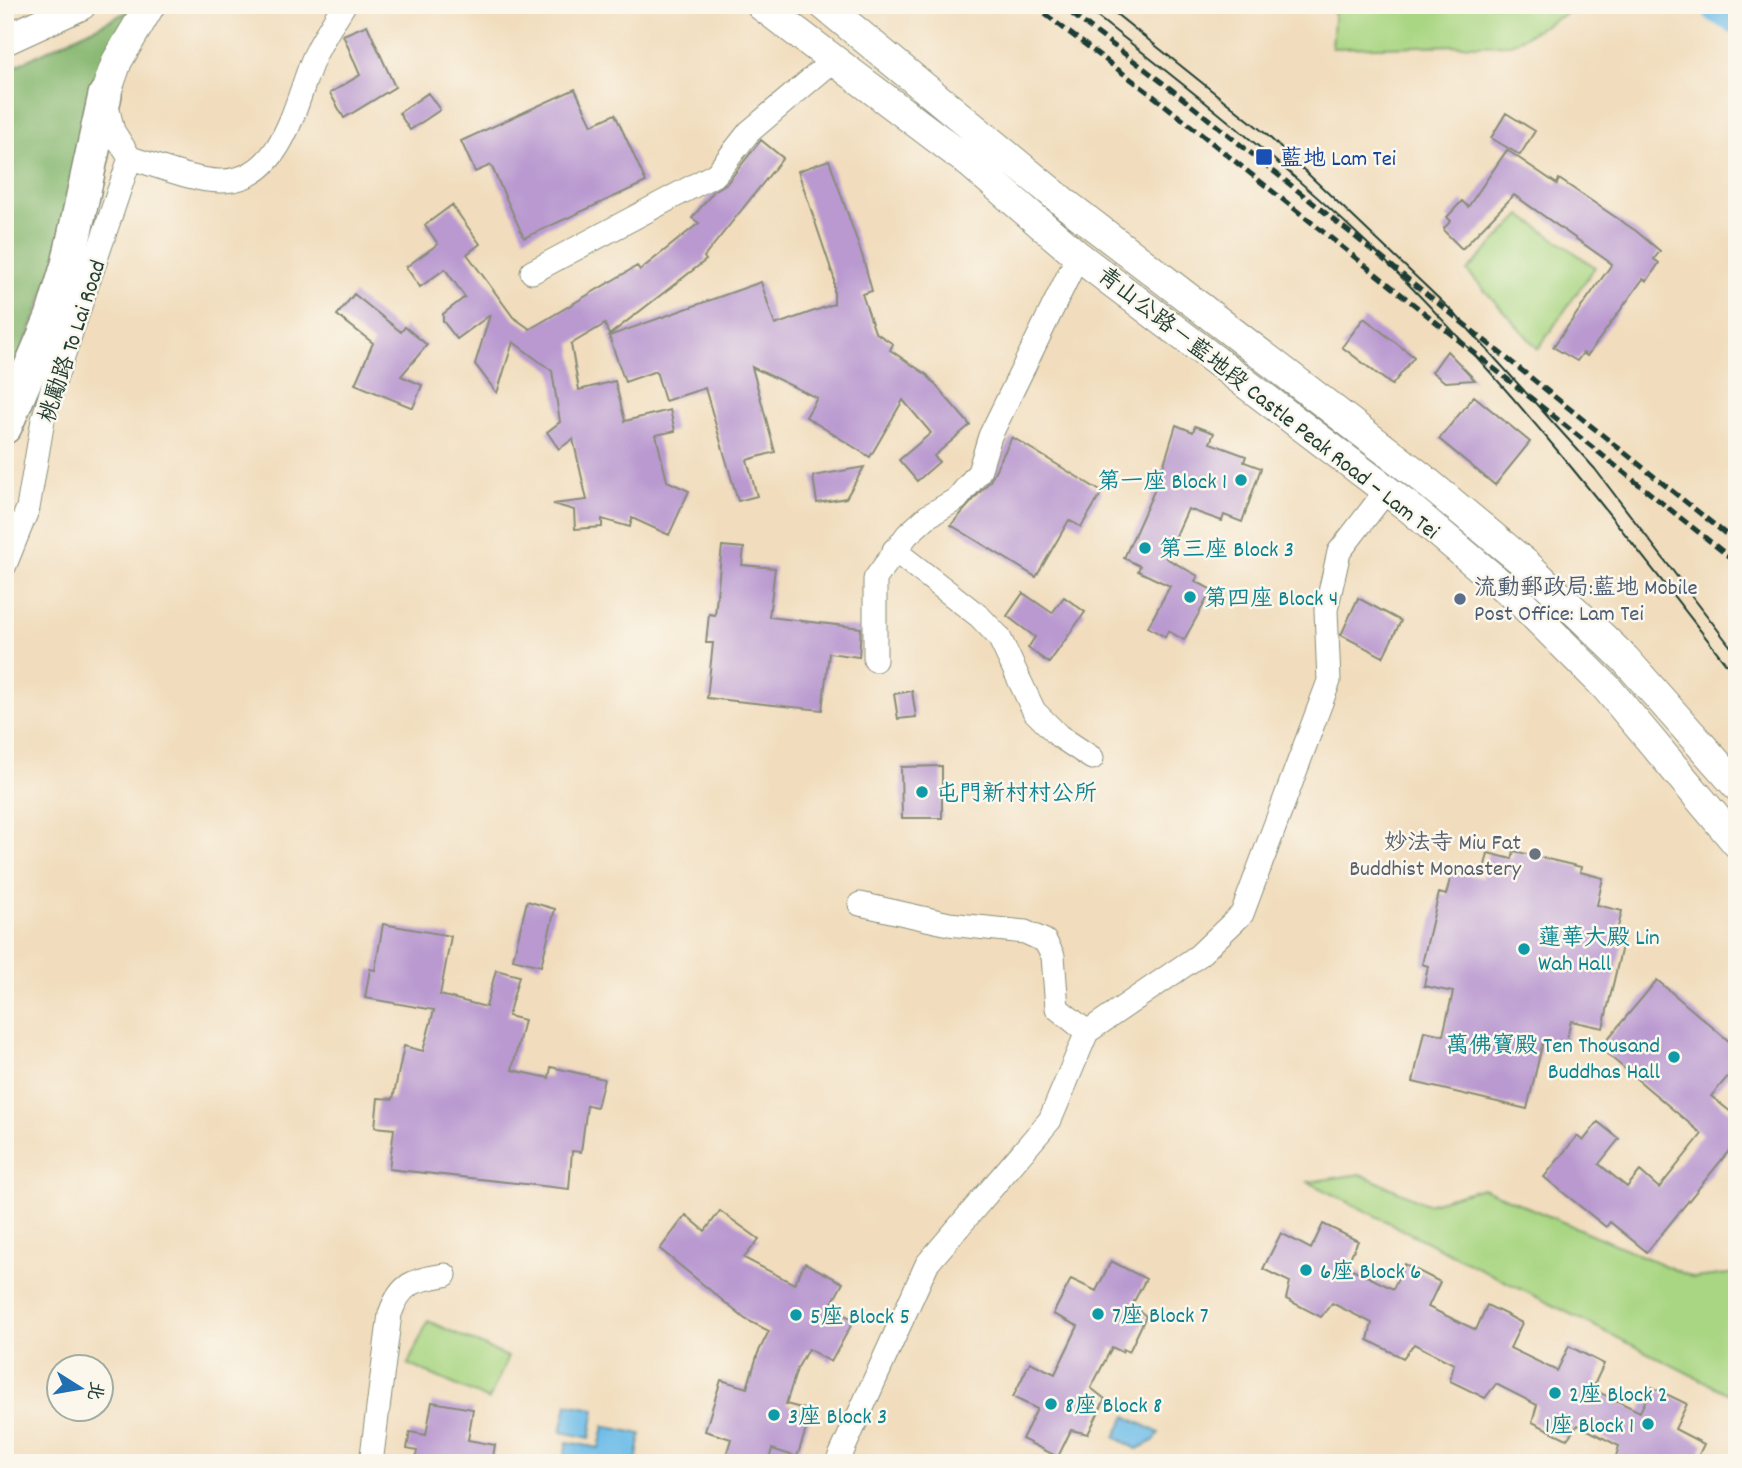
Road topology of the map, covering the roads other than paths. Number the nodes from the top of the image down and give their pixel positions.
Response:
1 (81, 5) edge
2 (150, 5) edge
3 (344, 5) edge
4 (761, 5) edge
5 (824, 5) edge
6 (5, 40) edge
7 (835, 60) junction
8 (105, 95) junction
9 (131, 158) junction
10 (1078, 256) junction
11 (532, 272) dead end
12 (5, 427) edge
13 (1387, 491) junction
14 (894, 550) junction
15 (5, 565) edge
16 (875, 660) dead end
17 (1092, 758) dead end
18 (1737, 786) edge
19 (1737, 843) edge
20 (860, 904) dead end
21 (1087, 1032) junction
22 (445, 1275) dead end
23 (371, 1463) edge
24 (836, 1463) edge

1 - 6 main road
2 - 8 main road
3 - 9 street
4 - 7 main road, 青山公路－藍地段 Castle Peak Road – Lam Tei
5 - 18 main road, 青山公路－藍地段 Castle Peak Road – Lam Tei
7 - 10 main road, 青山公路－藍地段 Castle Peak Road – Lam Tei
7 - 11 street
8 - 9 street
8 - 12 highway
9 - 15 street, 桃勵路 To Lai Road
10 - 13 main road, 青山公路－藍地段 Castle Peak Road – Lam Tei
10 - 14 street
13 - 19 main road, 青山公路－藍地段 Castle Peak Road – Lam Tei
13 - 21 street
14 - 16 street
14 - 17 street
20 - 21 street
21 - 24 street
22 - 23 street

